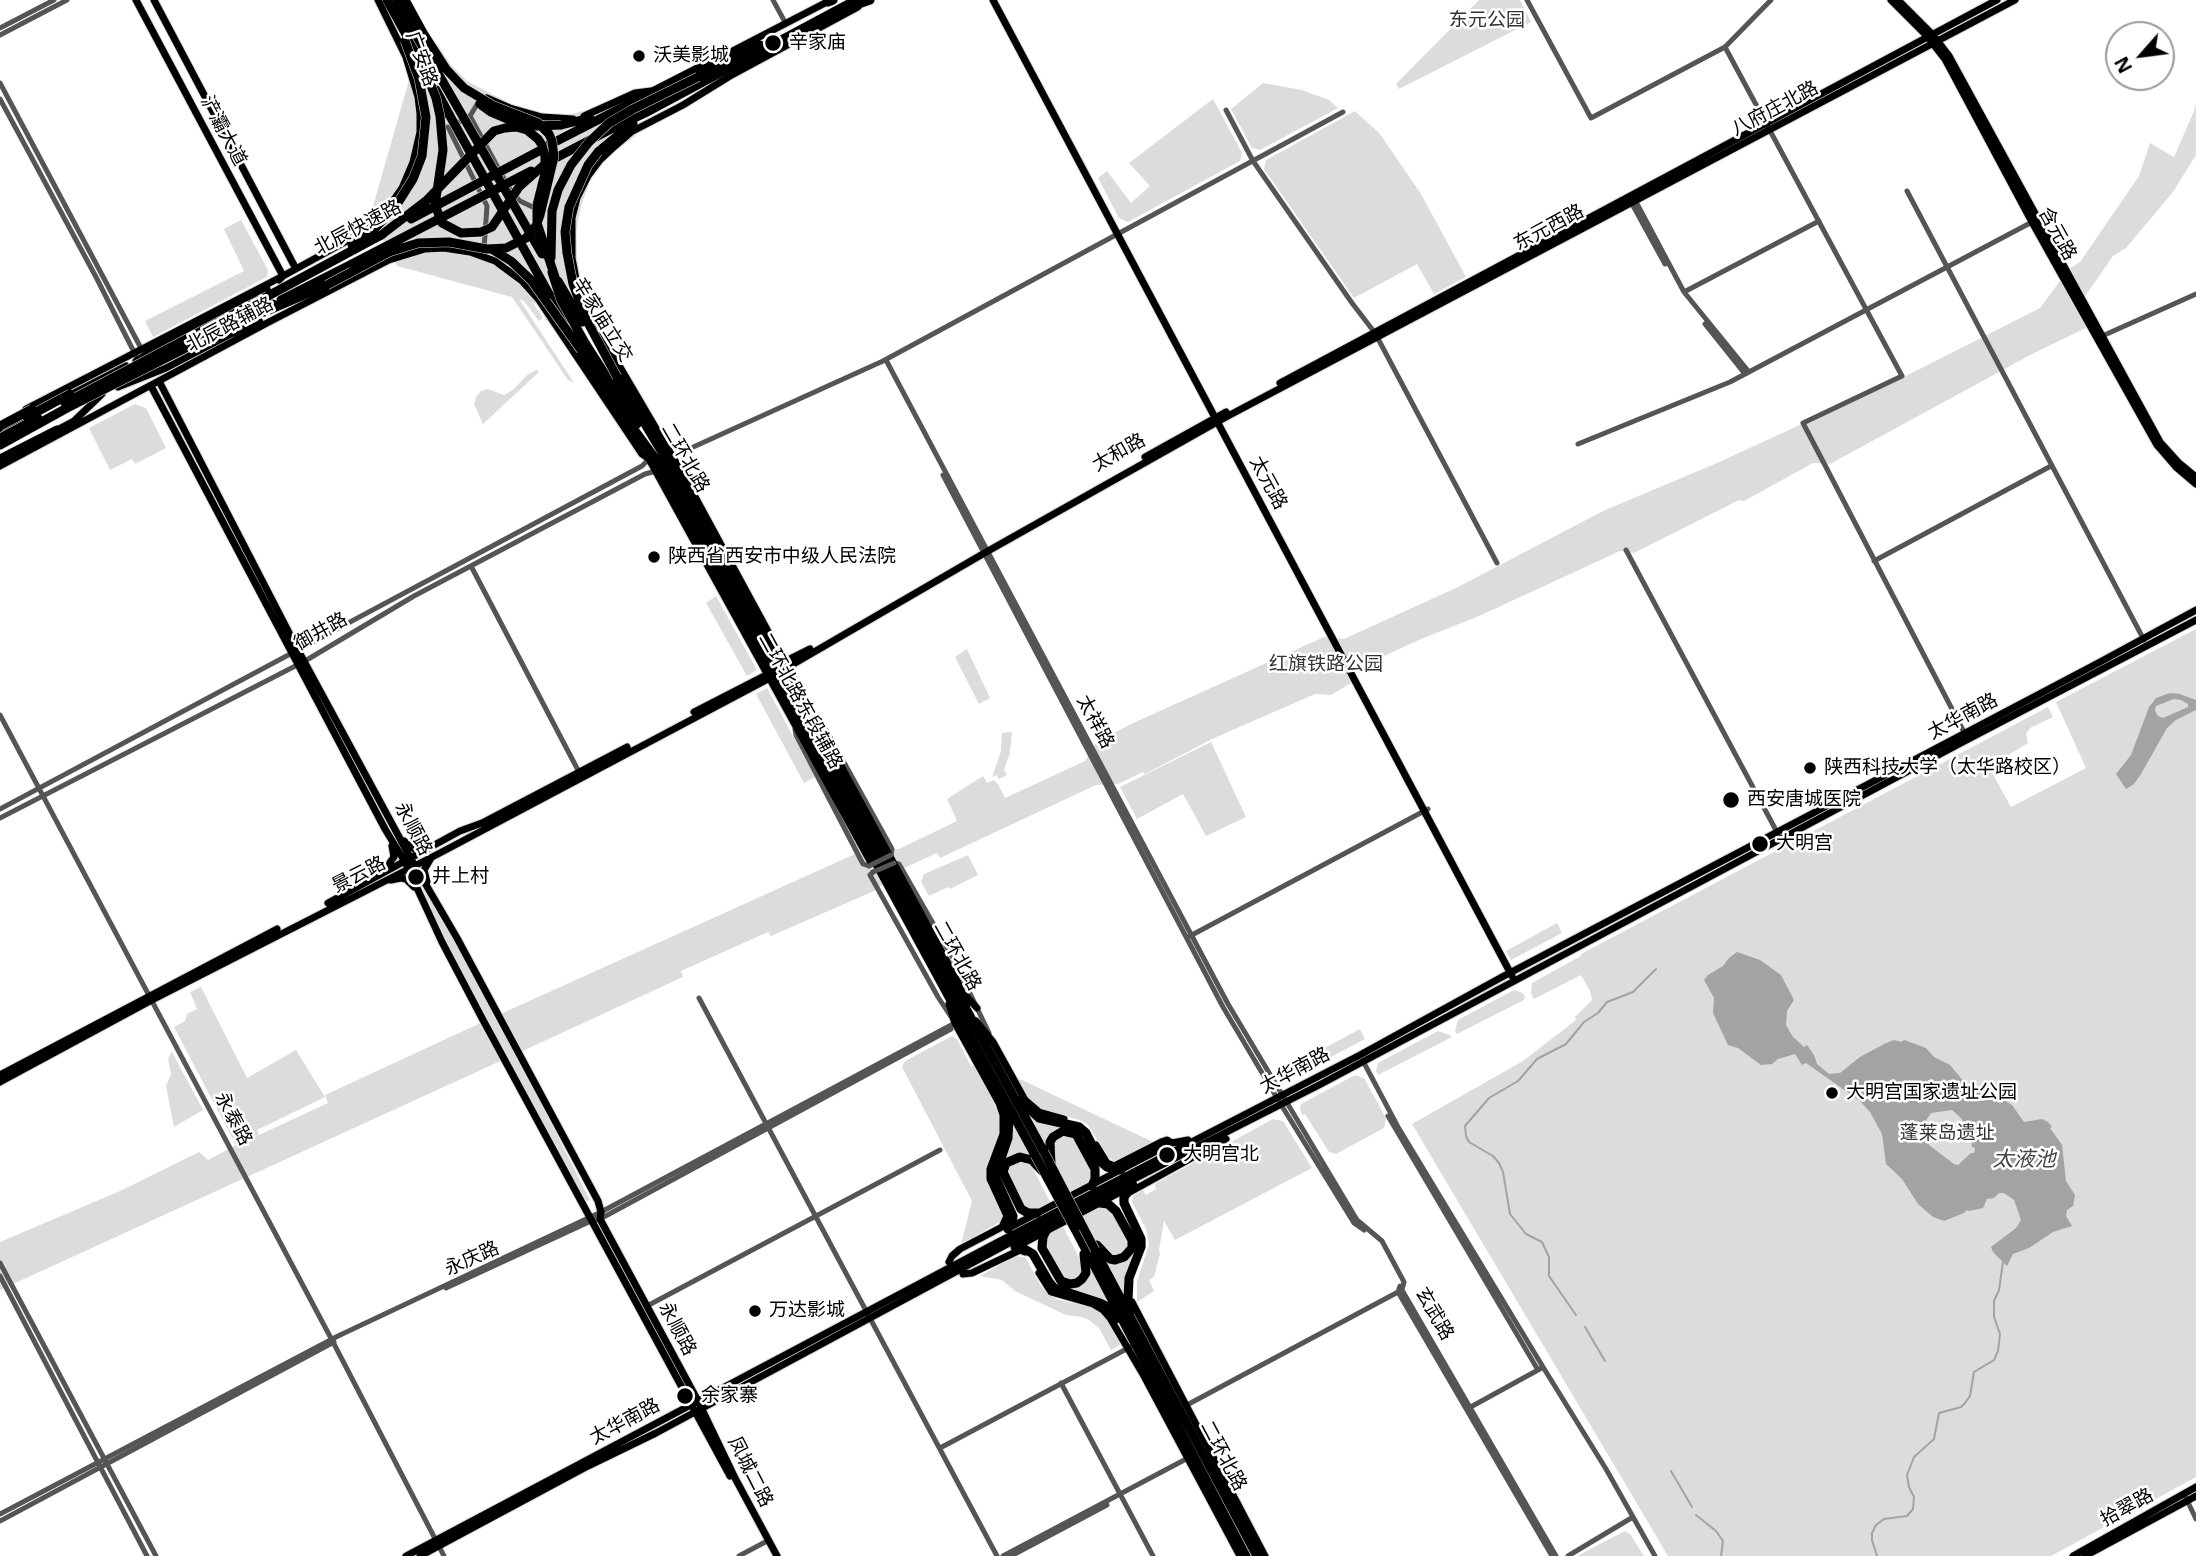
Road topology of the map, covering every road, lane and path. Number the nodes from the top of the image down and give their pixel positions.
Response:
1 (54, 0) edge
2 (67, 0) edge
3 (136, 0) edge
4 (154, 0) edge
5 (378, 0) edge
6 (387, 0) edge
7 (397, 0) edge
8 (407, 0) edge
9 (773, 0) edge
10 (846, 0) edge
11 (856, 0) edge
12 (870, 0) edge
13 (996, 0) edge
14 (1527, 0) edge
15 (1771, 0) edge
16 (1891, 0) edge
17 (1898, 0) edge
18 (1997, 0) edge
19 (2015, 0) edge
20 (831, 1) edge
21 (832, 13) junction
22 (786, 24) junction
23 (0, 28) edge
24 (0, 35) edge
25 (413, 37) junction
26 (1932, 38) junction
27 (1725, 47) junction
28 (424, 49) junction
29 (735, 58) junction
30 (711, 62) junction
31 (424, 68) junction
32 (740, 70) junction
33 (716, 75) junction
34 (0, 83) edge
35 (653, 91) junction
36 (482, 95) junction
37 (0, 99) edge
38 (615, 110) junction
39 (1226, 110) dead end
40 (1343, 112) dead end
41 (645, 113) junction
42 (470, 116) junction
43 (448, 127) junction
44 (1768, 127) junction
45 (437, 130) dead end
46 (424, 132) joint
47 (1252, 161) junction
48 (544, 164) junction
49 (511, 190) junction
50 (1907, 191) dead end
51 (1632, 198) junction
52 (487, 206) junction
53 (572, 218) junction
54 (2034, 220) junction
55 (1819, 221) junction
56 (1120, 233) junction
57 (380, 236) junction
58 (354, 247) junction
59 (484, 256) junction
60 (363, 258) junction
61 (1948, 268) junction
62 (296, 269) junction
63 (282, 276) junction
64 (555, 276) junction
65 (1480, 279) joint
66 (1684, 292) junction
67 (2196, 294) edge
68 (272, 303) junction
69 (299, 306) junction
70 (1867, 310) junction
71 (1376, 335) junction
72 (2099, 337) junction
73 (583, 346) junction
74 (139, 354) junction
75 (885, 361) junction
76 (142, 372) junction
77 (1747, 373) junction
78 (617, 377) junction
79 (95, 381) junction
80 (155, 383) junction
81 (102, 394) junction
82 (58, 395) joint
83 (1219, 419) junction
84 (627, 420) junction
85 (0, 425) edge
86 (57, 430) joint
87 (0, 434) edge
88 (1578, 444) dead end
89 (0, 448) edge
90 (0, 459) edge
91 (649, 459) junction
92 (664, 463) junction
93 (0, 466) edge
94 (2052, 466) junction
95 (2196, 477) edge
96 (2196, 484) edge
97 (985, 550) junction
98 (1626, 550) dead end
99 (1874, 561) junction
100 (1497, 563) dead end
101 (471, 566) junction
102 (2196, 610) edge
103 (2196, 620) edge
104 (2145, 642) junction
105 (296, 652) junction
106 (301, 662) junction
107 (783, 666) junction
108 (769, 676) junction
109 (792, 688) junction
110 (791, 705) junction
111 (810, 711) junction
112 (0, 715) edge
113 (794, 721) junction
114 (1967, 736) junction
115 (580, 775) junction
116 (39, 788) junction
117 (43, 795) junction
118 (0, 809) edge
119 (1427, 812) junction
120 (0, 818) edge
121 (388, 826) junction
122 (1779, 837) junction
123 (440, 842) junction
124 (438, 854) junction
125 (409, 863) junction
126 (374, 882) junction
127 (426, 906) junction
128 (439, 908) junction
129 (1189, 938) junction
130 (1514, 976) junction
131 (944, 984) junction
132 (965, 989) junction
133 (151, 997) junction
134 (699, 998) dead end
135 (950, 1007) junction
136 (967, 1016) junction
137 (993, 1042) junction
138 (1360, 1059) junction
139 (0, 1075) edge
140 (0, 1082) edge
141 (1007, 1093) junction
142 (1282, 1100) junction
143 (767, 1125) junction
144 (1201, 1142) junction
145 (1172, 1143) junction
146 (940, 1150) dead end
147 (1040, 1154) junction
148 (1121, 1170) junction
149 (1050, 1173) junction
150 (1133, 1185) junction
151 (1092, 1186) junction
152 (1100, 1203) junction
153 (1037, 1213) junction
154 (601, 1215) junction
155 (815, 1217) junction
156 (590, 1219) junction
157 (1078, 1227) junction
158 (1008, 1228) junction
159 (1046, 1231) junction
160 (1015, 1247) junction
161 (1098, 1251) junction
162 (948, 1262) junction
163 (0, 1263) edge
164 (964, 1275) junction
165 (0, 1276) edge
166 (940, 1276) junction
167 (1400, 1291) junction
168 (648, 1306) junction
169 (869, 1315) junction
170 (332, 1341) junction
171 (1134, 1341) junction
172 (1159, 1356) junction
173 (1540, 1368) junction
174 (1060, 1383) junction
175 (1185, 1406) junction
176 (696, 1407) junction
177 (1468, 1408) junction
178 (940, 1448) junction
179 (1189, 1459) junction
180 (106, 1461) junction
181 (100, 1464) junction
182 (2196, 1487) edge
183 (1121, 1495) junction
184 (2196, 1496) edge
185 (2186, 1498) junction
186 (0, 1514) edge
187 (1633, 1517) junction
188 (2196, 1519) edge
189 (0, 1521) edge
190 (767, 1541) junction
191 (437, 1543) junction
192 (147, 1556) edge
193 (156, 1556) edge
194 (406, 1556) edge
195 (420, 1556) edge
196 (444, 1556) edge
197 (739, 1556) edge
198 (775, 1556) edge
199 (997, 1556) edge
200 (1003, 1556) edge
201 (1011, 1556) edge
202 (1153, 1556) edge
203 (1240, 1556) edge
204 (1246, 1556) edge
205 (1257, 1556) edge
206 (1265, 1556) edge
207 (1554, 1556) edge
208 (1568, 1556) edge
209 (1655, 1556) edge
210 (2073, 1556) edge
211 (2085, 1556) edge

1 - 23 street
2 - 24 street
3 - 63 main road, 浐灞大道
4 - 62 main road, 浐灞大道
5 - 46 main road, 广安路
6 - 25 highway
7 - 25 highway
8 - 25 highway
8 - 36 main road, 广安路
9 - 22 street
10 - 29 highway, 辛家庙立交
11 - 21 highway
12 - 21 highway
12 - 32 main road, 二环北路东段辅路
13 - 56 main road, 太元路
14 - 27 street
15 - 27 street
16 - 26 main road, 含元路
17 - 26 main road, 含元路
18 - 26 main road
19 - 26 main road
20 - 22 main road
21 - 33 highway
22 - 30 main road
25 - 28 highway, 辛家庙立交, bridge
25 - 31 highway, 辛家庙立交, bridge
25 - 58 highway, bridge
25 - 68 highway, bridge
26 - 44 main road, 八府庄北路
26 - 54 main road, 含元路
27 - 44 street, 八府庄北路
28 - 38 highway, bridge
28 - 64 highway, 辛家庙立交, bridge
29 - 30 highway, 北辰快速路
29 - 73 highway, 辛家庙立交, bridge
30 - 35 highway, 北辰快速路
31 - 48 highway, bridge
31 - 73 highway, 辛家庙立交, bridge
32 - 33 highway
32 - 53 main road, 二环北路东段辅路
33 - 41 highway
34 - 74 street
35 - 36 main road, 广安路
35 - 38 highway, 北辰快速路
36 - 42 street
37 - 74 street
38 - 57 highway, 北辰快速路, bridge
39 - 47 street
40 - 47 street, 御井路
41 - 48 highway, 北辰快速路
41 - 78 highway, 辛家庙立交, bridge
42 - 43 street
42 - 49 street
43 - 45 street
43 - 52 street
44 - 51 main road, 八府庄北路
44 - 55 street
46 - 62 main road, 北辰路辅路
47 - 56 street, 御井路
47 - 71 street
48 - 60 highway, 北辰快速路, bridge
49 - 52 street
49 - 53 street
50 - 61 street
51 - 65 main road, 东元西路
51 - 66 street
51 - 77 street
52 - 59 street
53 - 92 main road, 二环北路东段辅路
54 - 61 street
54 - 72 main road, 含元路
55 - 66 street
55 - 70 street
56 - 75 street, 御井路
56 - 83 main road, 太元路
57 - 58 highway, 北辰快速路, bridge
57 - 64 highway, bridge
58 - 68 highway, 北辰快速路
59 - 69 main road, 北辰路辅路
59 - 91 main road, 二环北路东段辅路
60 - 68 highway, 北辰快速路, bridge
60 - 73 highway, bridge
61 - 70 street
61 - 94 street
62 - 63 main road, 北辰路辅路
63 - 74 main road, 北辰路辅路
64 - 78 highway, 辛家庙立交, bridge
65 - 71 main road, 太和路
66 - 77 street
67 - 72 street
68 - 76 highway, 北辰快速路, bridge
68 - 76 highway, 北辰快速路, bridge
69 - 76 main road
69 - 80 main road, 北辰路辅路
70 - 77 street
70 - 99 street
71 - 83 main road, 太和路
71 - 100 street
72 - 95 main road, 含元路
72 - 96 main road, 含元路
73 - 84 highway
73 - 92 highway, 二环北路
74 - 76 street
74 - 79 main road
74 - 85 main road, 北辰路辅路
75 - 92 street, 御井路
75 - 97 street, 太祥路
76 - 80 street
76 - 81 main road
76 - 87 highway, 北辰快速路, bridge
76 - 89 highway, 北辰快速路, bridge
77 - 88 street
78 - 92 highway, 二环北路
79 - 82 main road
79 - 87 main road
80 - 93 main road, 北辰路辅路
80 - 105 main road, 永顺路
81 - 86 main road
81 - 89 main road
82 - 85 highway, bridge
83 - 97 main road, 太和路
83 - 119 main road, 太元路
84 - 91 highway
84 - 92 highway, 二环北路
86 - 90 highway
91 - 92 main road, 二环北路东段辅路
91 - 105 street, 御井路
92 - 101 street, 御井路
92 - 107 highway, 二环北路
92 - 108 main road, 二环北路东段辅路
92 - 110 highway, 二环北路
94 - 99 street
94 - 104 street
97 - 107 main road, 太和路
97 - 129 street, 太祥路
98 - 122 street
99 - 114 street
101 - 106 street, 御井路
101 - 115 street
102 - 104 main road, 太华南路
103 - 104 main road, 太华南路
104 - 114 main road, 太华南路
105 - 106 main road, 永顺路
105 - 116 street, 御井路
106 - 117 street, 御井路
106 - 121 main road, 永顺路
107 - 109 highway, 二环北路
107 - 111 main road, 二环北路东段辅路
108 - 113 main road, 二环北路东段辅路
108 - 115 main road, 景云路
109 - 111 street
109 - 136 highway, 二环北路
110 - 113 street
110 - 131 highway, 二环北路
111 - 113 street, bridge
111 - 132 main road, 二环北路东段辅路
112 - 116 street, 永泰路
113 - 135 main road, 二环北路东段辅路
114 - 122 main road, 太华南路
115 - 123 main road, 景云路
115 - 124 main road, 景云路
116 - 117 street, 永泰路
116 - 118 street, 御井路
117 - 120 street, 御井路
117 - 133 street, 永泰路
119 - 129 street
119 - 130 main road, 太元路
121 - 123 main road
121 - 125 main road, 永顺路
121 - 126 main road
122 - 130 main road, 太华南路
123 - 125 main road, 景云路
124 - 125 main road, 景云路
124 - 128 main road
125 - 126 main road, 景云路
125 - 127 main road, 永顺路
125 - 128 main road, 永顺路
126 - 127 main road
126 - 133 main road, 景云路
127 - 156 main road, 永顺路
128 - 154 main road, 永顺路
129 - 142 street, 太祥路
130 - 138 main road, 太华南路
131 - 135 highway
131 - 136 highway, 二环北路
132 - 136 main road, 二环北路东段辅路
132 - 136 street, bridge
133 - 139 main road, 景云路
133 - 140 main road, 景云路
133 - 170 street, 永泰路
134 - 143 street
135 - 136 highway
136 - 137 main road, 二环北路东段辅路
136 - 137 street
136 - 141 highway, 二环北路
136 - 143 street, 永庆路
136 - 162 main road, 二环北路东段辅路
137 - 145 main road, 二环北路东段辅路
138 - 142 main road, 太华南路
138 - 173 street
141 - 147 highway, 二环北路
141 - 148 highway
141 - 158 highway
142 - 144 main road, 太华南路
142 - 167 street, 玄武路
142 - 172 main road
143 - 154 street, 永庆路
143 - 155 street
144 - 145 main road
144 - 150 main road
144 - 166 main road, 太华南路
145 - 148 main road
146 - 155 street
147 - 149 highway, 二环北路, bridge
147 - 149 highway, bridge
147 - 151 highway
147 - 153 highway
148 - 151 main road
149 - 157 highway, 二环北路, bridge
150 - 152 main road
150 - 171 highway
151 - 153 main road
152 - 159 main road
152 - 161 highway
153 - 158 main road
154 - 156 street, 永庆路
154 - 168 main road, 永顺路
155 - 168 street
155 - 169 street
156 - 170 street, 永庆路
156 - 176 main road, 永顺路
157 - 159 highway
157 - 161 highway, 二环北路, bridge
157 - 171 highway, 二环北路
158 - 162 main road
159 - 160 main road
160 - 164 main road
160 - 171 highway
161 - 171 highway, 二环北路
162 - 166 main road
163 - 180 street
164 - 166 main road
164 - 171 main road
165 - 181 street
166 - 169 main road, 太华南路
167 - 175 street
167 - 177 street, 玄武路
168 - 176 main road, 永顺路
169 - 176 main road, 太华南路
169 - 178 street
170 - 180 street, 永庆路
170 - 191 street, 永泰路
171 - 172 highway
171 - 174 street
171 - 179 main road
171 - 204 highway, 二环北路
171 - 205 highway, 二环北路
172 - 175 main road
173 - 177 street
173 - 187 street
174 - 178 street
174 - 183 street
175 - 206 main road
176 - 190 main road, 凤城二路
176 - 191 main road, 太华南路
177 - 207 street, 玄武路
178 - 199 street
179 - 183 street
179 - 203 main road
180 - 181 street, 永庆路
180 - 193 street
181 - 186 street, 永庆路
181 - 189 street, 永庆路
181 - 192 street
182 - 185 main road, 拾翠路
183 - 200 street
183 - 201 street
183 - 202 street
184 - 185 main road, 拾翠路
185 - 188 street
185 - 210 main road, 拾翠路
185 - 211 main road, 拾翠路
187 - 208 street
187 - 209 street
190 - 197 street
190 - 198 main road, 凤城二路
191 - 194 main road, 太华南路
191 - 195 main road, 太华南路
191 - 196 street, 永泰路

